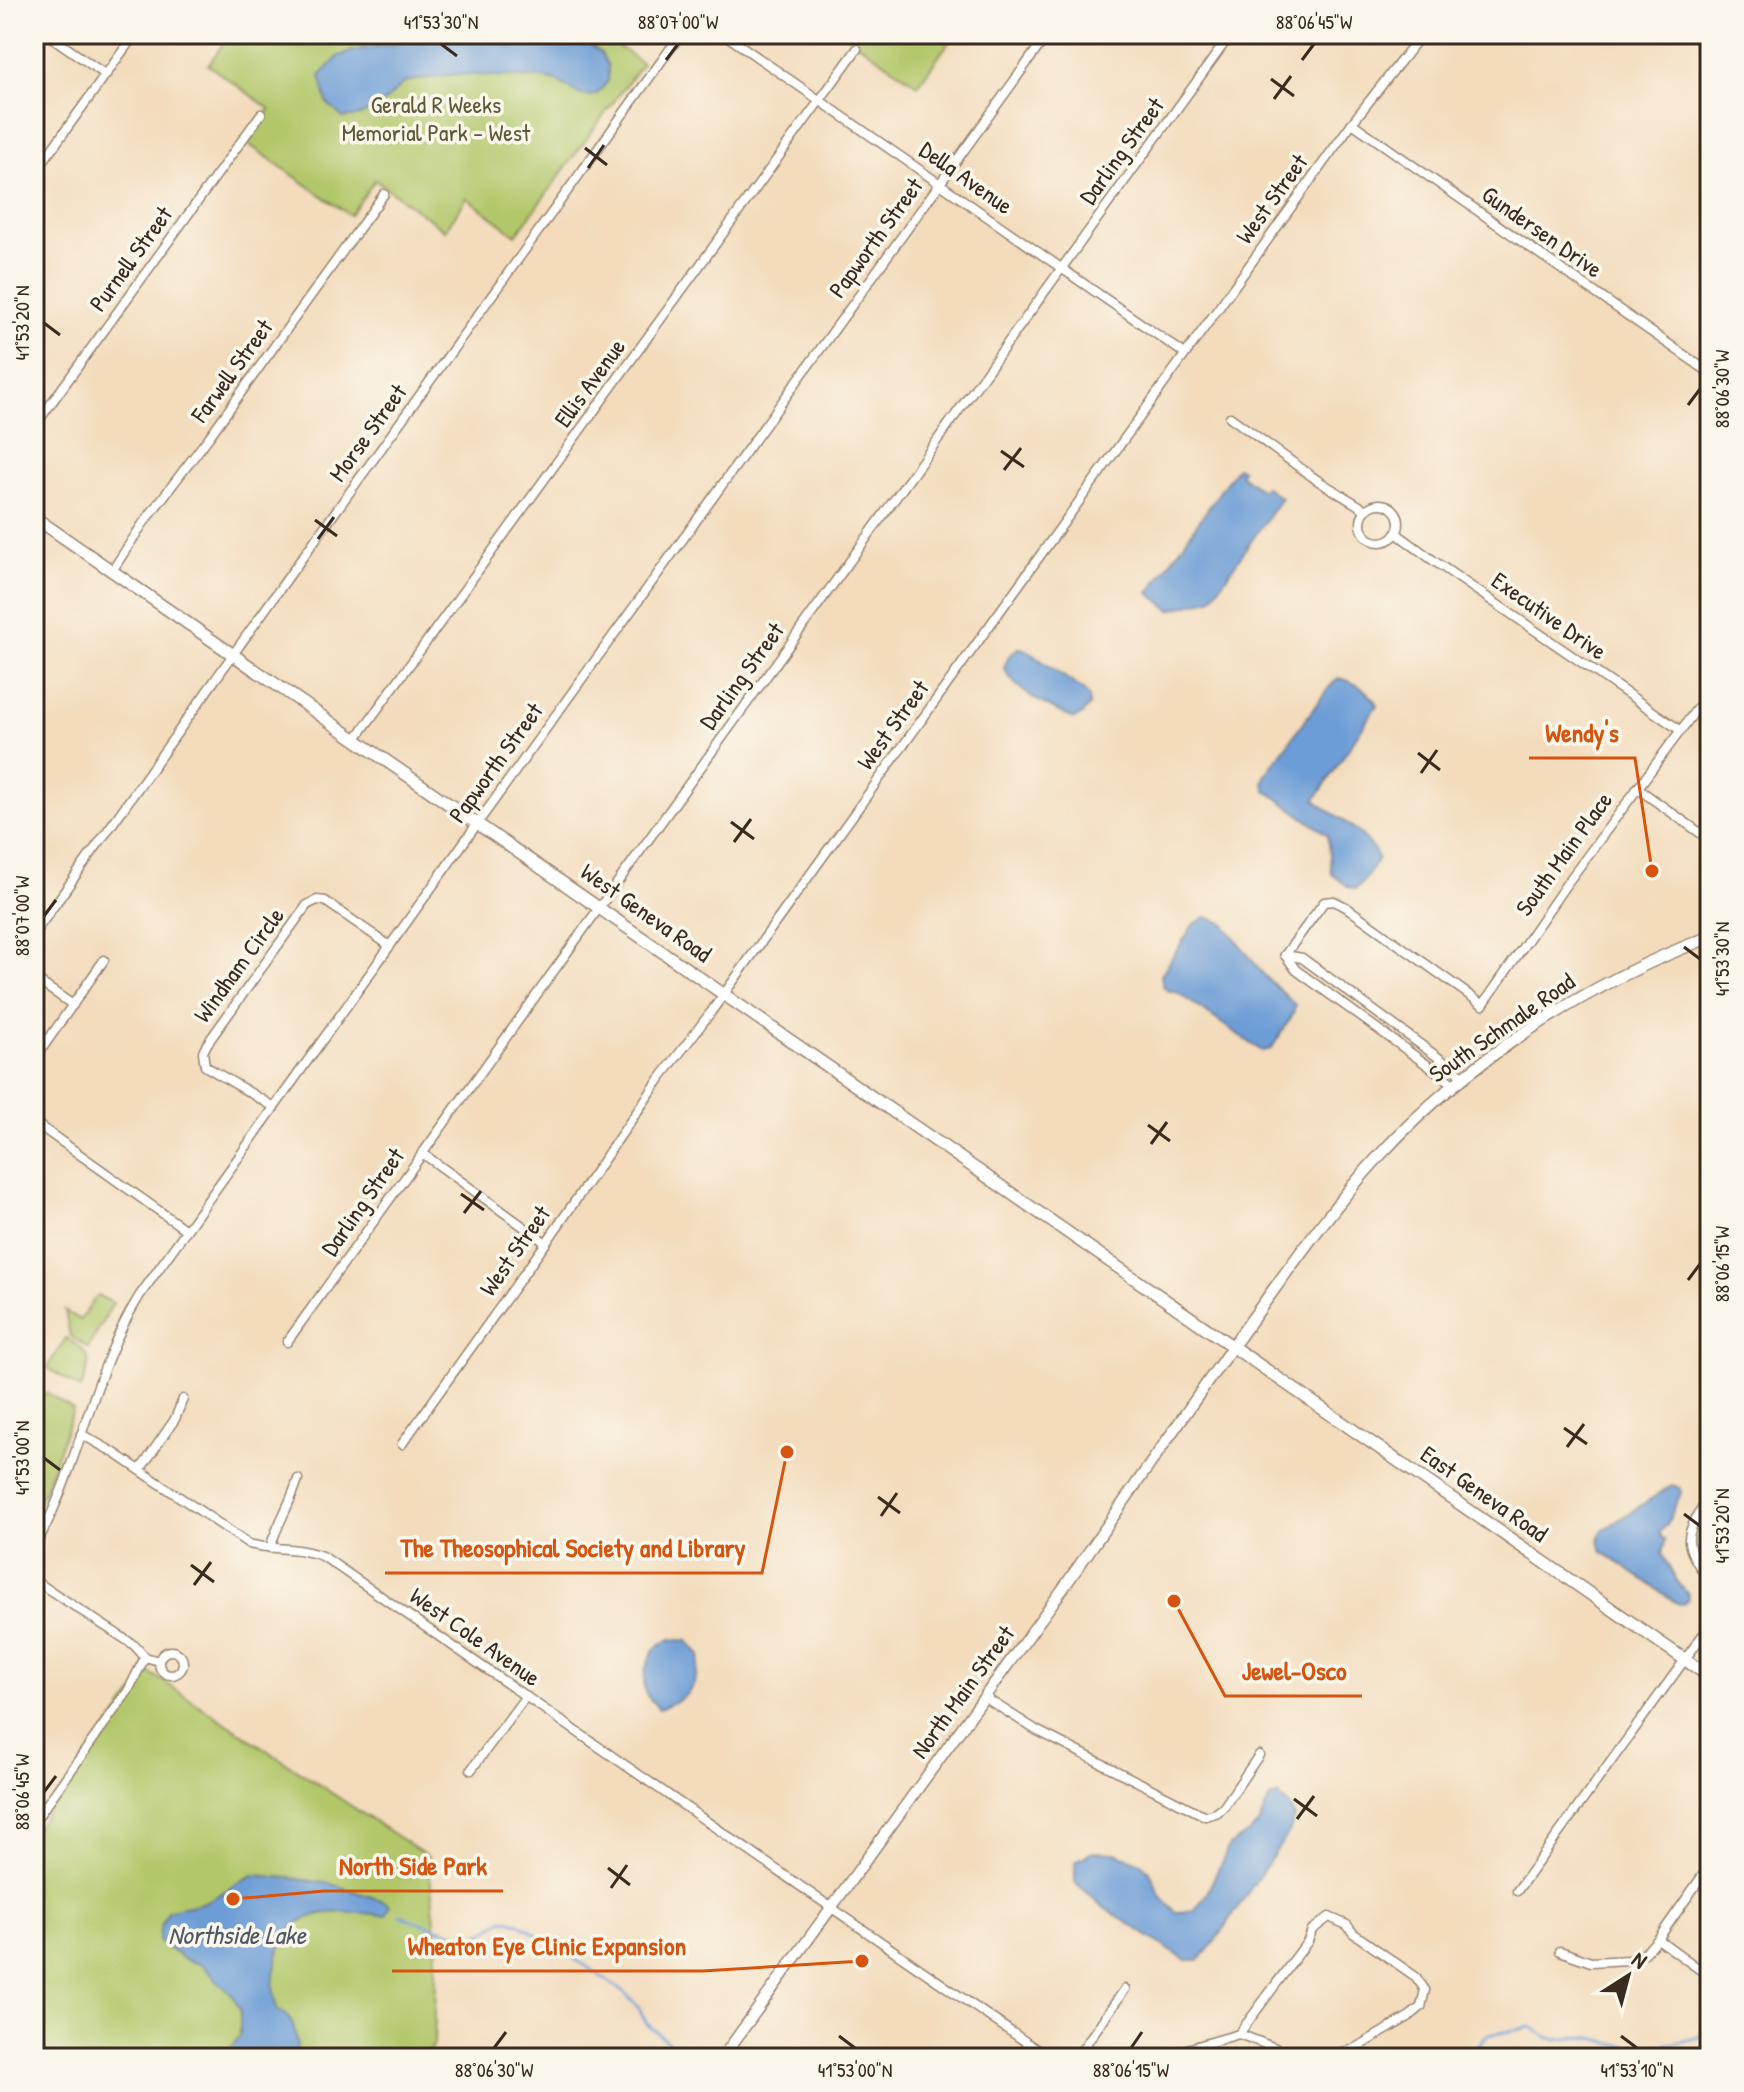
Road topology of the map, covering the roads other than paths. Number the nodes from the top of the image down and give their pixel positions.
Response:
1 (47, 34) edge
2 (135, 34) edge
3 (681, 34) edge
4 (724, 34) edge
5 (1048, 34) edge
6 (1231, 34) edge
7 (1422, 34) edge
8 (857, 49) dead end
9 (106, 75) junction
10 (821, 100) junction
11 (261, 114) dead end
12 (1352, 123) junction
13 (34, 174) edge
14 (940, 183) junction
15 (384, 194) dead end
16 (1061, 269) junction
17 (1185, 354) junction
18 (1710, 373) edge
19 (1230, 417) dead end
20 (34, 427) edge
21 (1366, 510) junction
22 (34, 517) edge
23 (1396, 533) junction
24 (112, 571) junction
25 (233, 655) junction
26 (1710, 691) edge
27 (1680, 730) junction
28 (355, 740) junction
29 (1637, 788) junction
30 (477, 824) junction
31 (1710, 840) edge
32 (599, 908) junction
33 (34, 934) edge
34 (1710, 937) edge
35 (390, 946) junction
36 (1285, 955) junction
37 (104, 960) dead end
38 (34, 978) edge
39 (724, 994) junction
40 (73, 1005) junction
41 (34, 1060) edge
42 (1465, 1077) junction
43 (1455, 1085) junction
44 (274, 1107) junction
45 (34, 1122) edge
46 (422, 1153) junction
47 (186, 1230) junction
48 (546, 1243) junction
49 (287, 1342) dead end
50 (1232, 1347) junction
51 (183, 1399) dead end
52 (81, 1434) junction
53 (402, 1444) dead end
54 (140, 1470) junction
55 (298, 1479) dead end
56 (1710, 1496) edge
57 (34, 1548) edge
58 (270, 1548) junction
59 (34, 1580) edge
60 (1710, 1581) edge
61 (1710, 1629) edge
62 (145, 1657) junction
63 (159, 1661) dead end
64 (1685, 1661) junction
65 (1710, 1677) edge
66 (526, 1696) junction
67 (984, 1697) junction
68 (1259, 1755) dead end
69 (471, 1770) dead end
70 (34, 1822) edge
71 (1710, 1865) edge
72 (1517, 1891) dead end
73 (831, 1907) junction
74 (1658, 1939) junction
75 (1560, 1951) dead end
76 (1710, 1977) edge
77 (1125, 1989) dead end
78 (1239, 2034) junction
79 (722, 2058) edge
80 (1049, 2058) edge
81 (1076, 2058) edge
82 (1156, 2058) edge
83 (1301, 2058) edge
84 (1312, 2058) edge

1 - 9 street
2 - 9 street
3 - 25 street, Morse Street
4 - 10 street, Della Avenue
5 - 14 street, Papworth Street
6 - 16 street, Darling Street
7 - 12 street, West Street
8 - 10 street, Ellis Avenue
9 - 13 street
10 - 14 street, Della Avenue
10 - 28 street, Ellis Avenue
11 - 20 street, Purnell Street
12 - 17 street, West Street
12 - 18 street, Gundersen Drive
14 - 16 street, Della Avenue
14 - 30 street, Papworth Street
15 - 24 street, Farwell Street
16 - 17 street, Della Avenue
16 - 32 street, Darling Street
17 - 39 street, West Street
19 - 21 street, Executive Drive
21 - 23 street, Executive Drive
21 - 23 street
22 - 24 main road, West Geneva Road
23 - 27 street, Executive Drive
24 - 25 main road, West Geneva Road
25 - 28 main road, West Geneva Road
25 - 33 street, Morse Street
26 - 27 street, South Main Place
27 - 29 street, South Main Place
28 - 30 main road, West Geneva Road
29 - 31 street
29 - 36 street, South Main Place
30 - 32 main road, West Geneva Road
30 - 35 street, Papworth Street
32 - 39 main road, West Geneva Road
32 - 46 street, Darling Street
34 - 42 main road, South Schmale Road
35 - 44 street, Papworth Street
35 - 44 street, Windham Circle
36 - 42 street
36 - 43 street
37 - 40 street
38 - 40 street
39 - 48 street, West Street
39 - 50 main road, West Geneva Road
40 - 41 street
42 - 43 main road, South Schmale Road
43 - 50 main road, South Schmale Road
44 - 47 street, Papworth Street
45 - 47 street
46 - 48 street
46 - 49 street, Darling Street
47 - 52 street, Papworth Street
48 - 53 street, West Street
50 - 64 main road, East Geneva Road
50 - 67 street, North Main Street
51 - 54 street
52 - 54 street, West Cole Avenue
52 - 57 street, Papworth Street
54 - 58 street, West Cole Avenue
55 - 58 street
56 - 60 street
58 - 66 street, West Cole Avenue
59 - 62 street
61 - 64 street
62 - 63 street
62 - 70 street
64 - 65 main road, East Geneva Road
64 - 72 street
66 - 69 street
66 - 73 street, West Cole Avenue
67 - 68 street
67 - 73 street, North Main Street
71 - 74 street
73 - 79 street, North Main Street
73 - 80 street, West Cole Avenue
74 - 75 street
74 - 76 street
77 - 81 street
78 - 82 street
78 - 83 street
78 - 84 street

